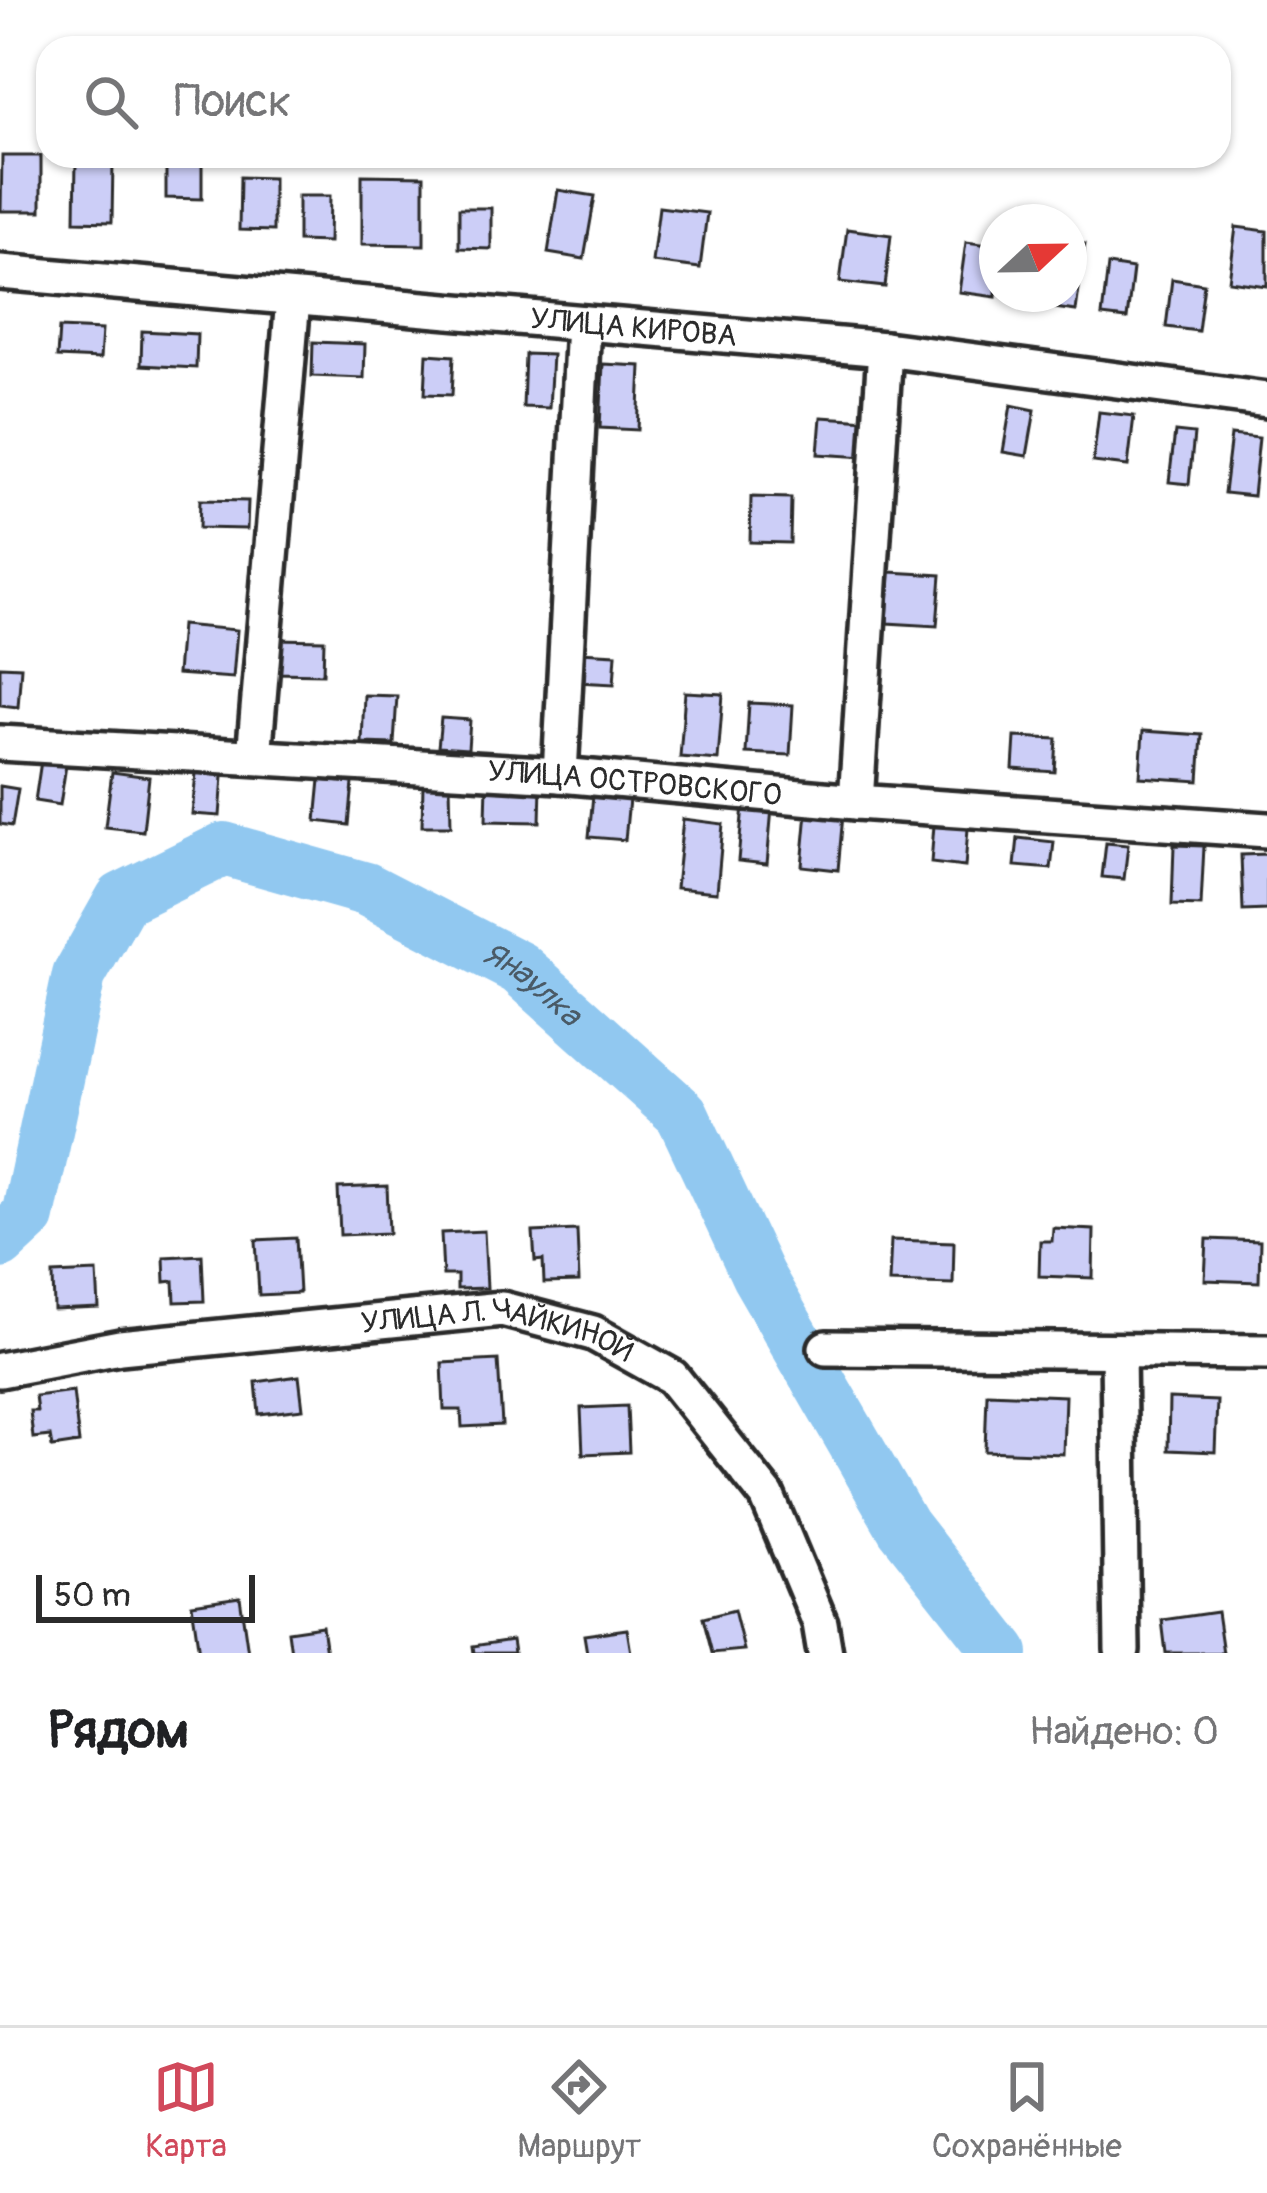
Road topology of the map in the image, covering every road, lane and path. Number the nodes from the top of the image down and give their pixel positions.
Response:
1 (0, 272) edge
2 (293, 298) junction
3 (583, 323) junction
4 (885, 349) junction
5 (1267, 400) edge
6 (0, 743) edge
7 (254, 757) junction
8 (560, 775) junction
9 (856, 802) junction
10 (1267, 830) edge
11 (826, 1348) dead end
12 (1118, 1351) junction
13 (1267, 1352) edge
14 (0, 1370) edge
15 (1121, 1650) edge
16 (824, 1653) edge

1 - 2 street, УЛИЦА КИРОВА
2 - 3 street, УЛИЦА КИРОВА
2 - 7 street
3 - 4 street, УЛИЦА КИРОВА
3 - 8 street
4 - 5 street, УЛИЦА КИРОВА
4 - 9 street
6 - 7 street, УЛИЦА ОСТРОВСКОГО
7 - 8 street, УЛИЦА ОСТРОВСКОГО
8 - 9 street, УЛИЦА ОСТРОВСКОГО
9 - 10 street, УЛИЦА ОСТРОВСКОГО
11 - 12 street
12 - 13 street
12 - 15 street
14 - 16 street, УЛИЦА Л. ЧАЙКИНОЙ

